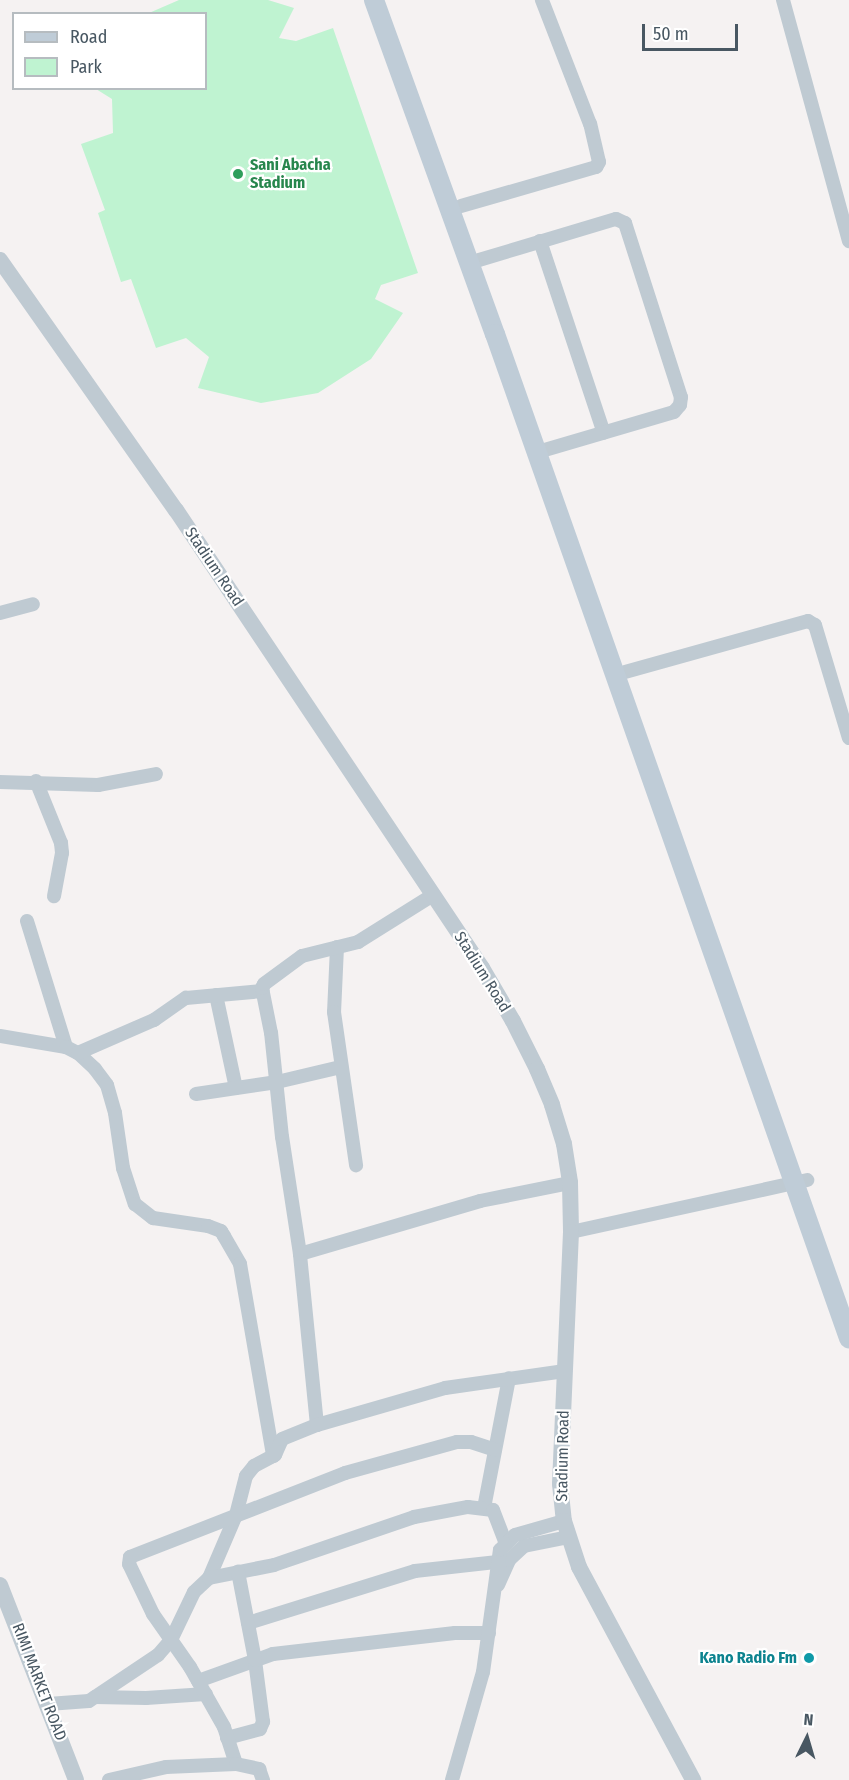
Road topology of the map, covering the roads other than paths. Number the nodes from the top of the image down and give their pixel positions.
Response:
1 (374, 0) edge
2 (388, 0) edge
3 (542, 0) edge
4 (783, 0) edge
5 (461, 206) junction
6 (540, 241) junction
7 (849, 242) edge
8 (0, 260) edge
9 (479, 260) junction
10 (503, 342) junction
11 (604, 433) junction
12 (545, 450) junction
13 (33, 604) dead end
14 (0, 613) edge
15 (625, 672) junction
16 (849, 738) edge
17 (156, 774) dead end
18 (36, 781) junction
19 (0, 782) edge
20 (433, 895) junction
21 (54, 896) dead end
22 (27, 921) dead end
23 (337, 947) junction
24 (263, 991) junction
25 (216, 995) junction
26 (0, 1036) edge
27 (72, 1050) junction
28 (341, 1067) junction
29 (277, 1082) junction
30 (236, 1088) junction
31 (196, 1094) dead end
32 (356, 1165) dead end
33 (801, 1182) junction
34 (570, 1183) junction
35 (572, 1232) junction
36 (300, 1254) junction
37 (849, 1298) edge
38 (849, 1338) edge
39 (565, 1371) junction
40 (509, 1378) junction
41 (317, 1425) junction
42 (495, 1450) junction
43 (273, 1456) junction
44 (484, 1508) junction
45 (236, 1515) junction
46 (566, 1529) junction
47 (505, 1542) junction
48 (496, 1562) junction
49 (238, 1572) junction
50 (209, 1578) junction
51 (0, 1585) edge
52 (494, 1593) junction
53 (248, 1623) junction
54 (489, 1633) junction
55 (171, 1640) junction
56 (255, 1659) junction
57 (202, 1687) junction
58 (95, 1697) junction
59 (48, 1704) junction
60 (227, 1738) junction
61 (236, 1764) junction
62 (76, 1780) edge
63 (109, 1780) edge
64 (263, 1780) edge
65 (452, 1780) edge
66 (693, 1780) edge

1 - 10 main road
2 - 5 main road
3 - 5 street
4 - 7 street
5 - 9 main road
6 - 9 street
6 - 11 street
6 - 11 street
8 - 20 street, Stadium Road
9 - 10 main road
10 - 12 main road
10 - 33 main road
11 - 12 street
12 - 15 main road
13 - 14 street
15 - 16 street
15 - 33 main road
17 - 18 street
18 - 19 street
18 - 21 street
20 - 23 street
20 - 34 street, Stadium Road
22 - 27 street
23 - 24 street
23 - 28 street
24 - 25 street
24 - 29 street
25 - 27 street
25 - 30 street
26 - 27 street
27 - 43 street
28 - 29 street
28 - 32 street
29 - 30 street
29 - 36 street
30 - 31 street
33 - 35 street
33 - 37 main road
33 - 38 main road
34 - 35 street, Stadium Road
34 - 36 street
35 - 39 street, Stadium Road
36 - 41 street
39 - 40 street
39 - 46 street, Stadium Road
40 - 41 street
40 - 42 street
41 - 43 street
42 - 44 street
42 - 45 street
43 - 45 street
44 - 47 street
44 - 49 street
45 - 50 street
45 - 55 street
46 - 47 street
46 - 52 street
46 - 66 street, Stadium Road
47 - 48 street
48 - 52 street
48 - 53 street
49 - 50 street
49 - 53 street
50 - 55 street
51 - 59 street, RIMI MARKET ROAD
52 - 54 street
53 - 56 street
54 - 56 street
54 - 65 street
55 - 57 street
55 - 58 street
56 - 57 street
56 - 60 street
57 - 58 street
57 - 60 street
58 - 59 street
59 - 62 street, RIMI MARKET ROAD
60 - 61 street
61 - 63 street
61 - 64 street

